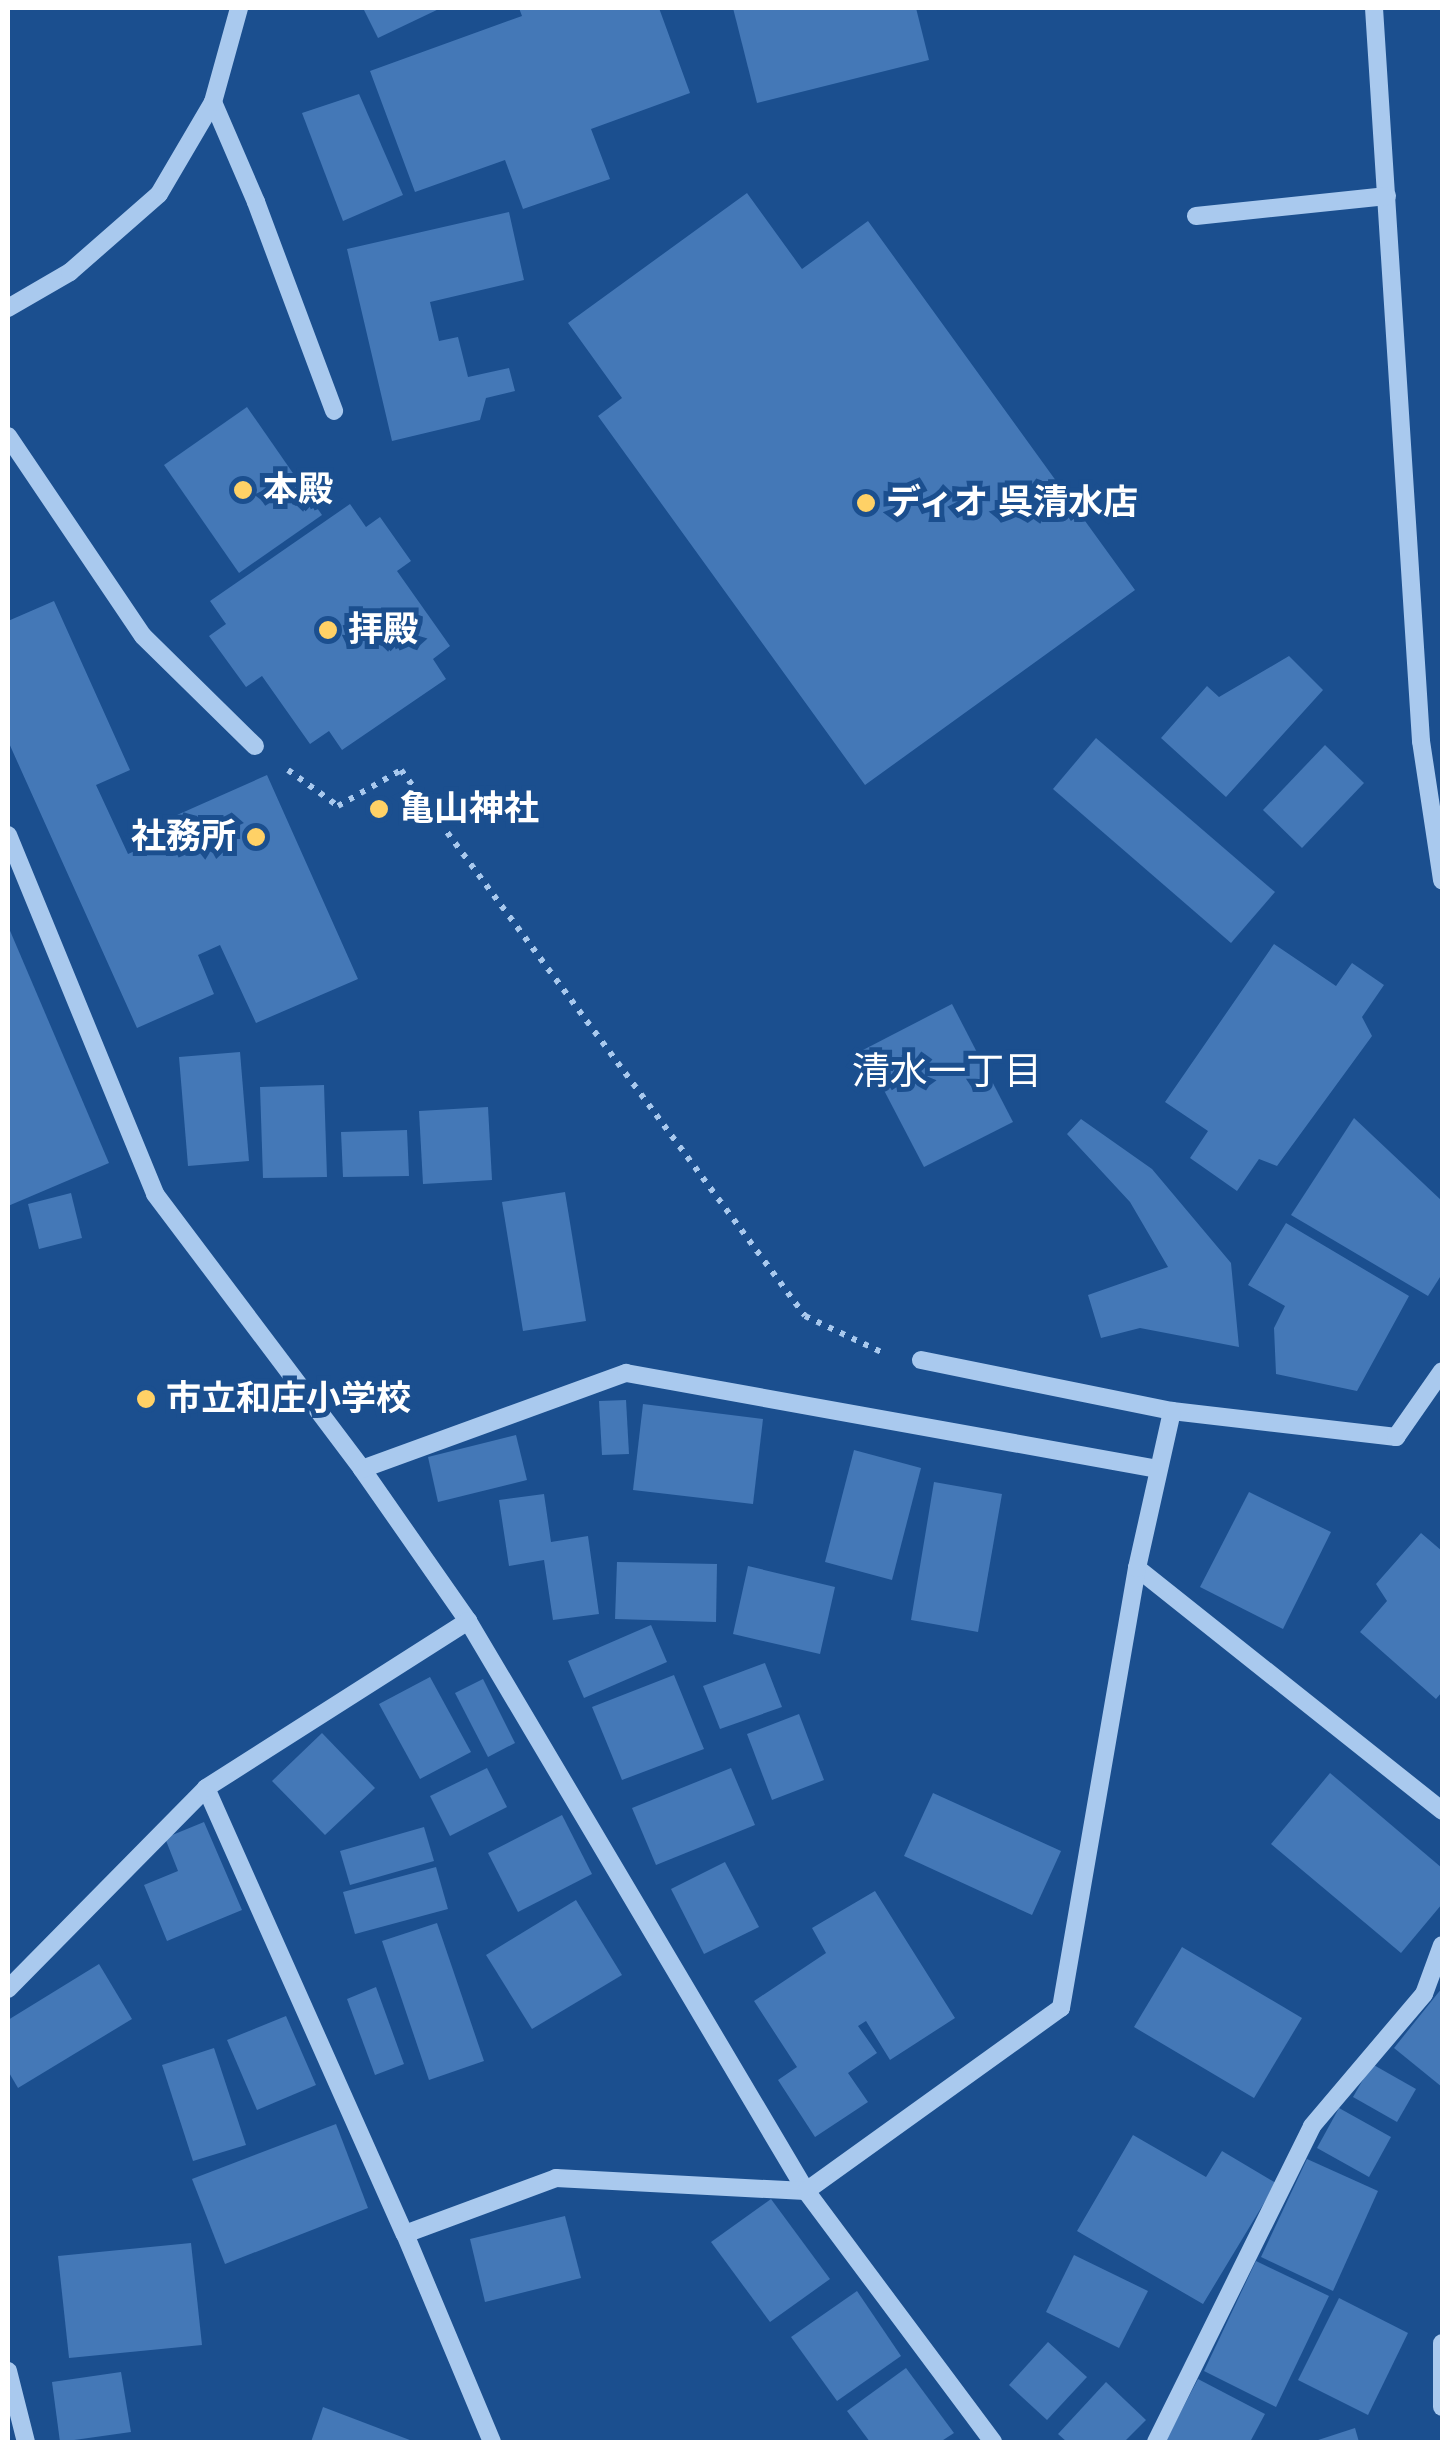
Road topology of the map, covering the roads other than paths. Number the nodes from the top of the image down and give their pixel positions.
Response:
1 (239, 8) edge
2 (1374, 8) edge
3 (213, 102) junction
4 (1387, 196) junction
5 (1196, 216) dead end
6 (8, 308) edge
7 (334, 412) dead end
8 (8, 436) edge
9 (255, 746) road end
10 (8, 834) edge
11 (1442, 880) edge
12 (922, 1360) road end
13 (1442, 1371) edge
14 (1172, 1411) junction
15 (362, 1469) junction
16 (1158, 1470) junction
17 (1136, 1568) junction
18 (468, 1622) junction
19 (206, 1788) junction
20 (1442, 1811) edge
21 (1442, 1946) edge
22 (8, 1989) edge
23 (806, 2191) junction
24 (405, 2234) junction
25 (1442, 2343) edge
26 (9, 2380) edge
27 (1442, 2406) edge
28 (26, 2442) edge
29 (492, 2442) edge
30 (992, 2442) edge
31 (1156, 2442) edge

1 - 3 street
2 - 4 street
3 - 6 street
3 - 7 street
4 - 5 street
4 - 11 street
8 - 9 street
10 - 15 street
12 - 14 street
13 - 14 street
14 - 16 street
15 - 16 street
15 - 18 street
16 - 17 street
17 - 20 street
17 - 23 street
18 - 19 street
18 - 23 street
19 - 22 street
19 - 24 street
21 - 31 street
23 - 24 street
23 - 30 street
24 - 29 street
25 - 27 street
26 - 28 street

